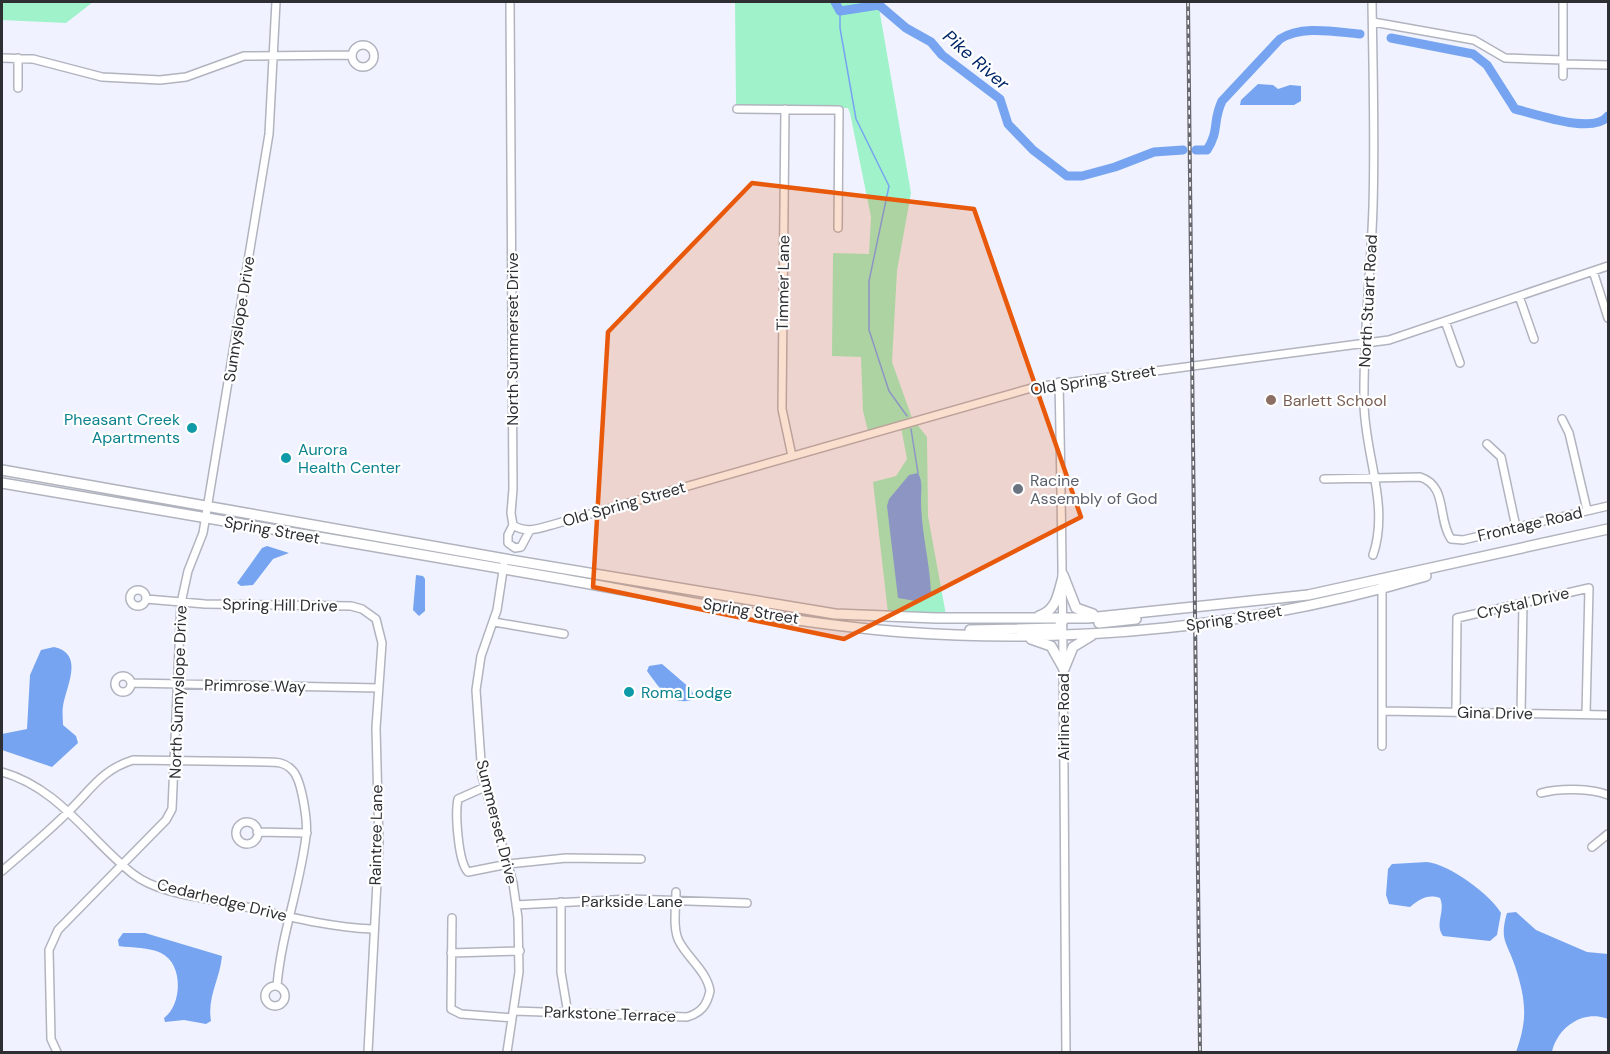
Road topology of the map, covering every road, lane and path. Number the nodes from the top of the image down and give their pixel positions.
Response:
1 (276, 2) edge
2 (510, 2) edge
3 (1372, 2) edge
4 (1563, 2) edge
5 (1373, 22) junction
6 (275, 55) junction
7 (352, 55) dead end
8 (2, 58) edge
9 (18, 58) junction
10 (1563, 62) junction
11 (1608, 65) edge
12 (1563, 76) dead end
13 (18, 88) dead end
14 (737, 109) dead end
15 (785, 109) junction
16 (838, 228) dead end
17 (1608, 266) edge
18 (1593, 271) junction
19 (1519, 296) junction
20 (1608, 318) edge
21 (1445, 321) junction
22 (1534, 339) dead end
23 (1365, 344) junction
24 (1460, 363) dead end
25 (1059, 382) junction
26 (1562, 419) dead end
27 (1487, 444) dead end
28 (792, 456) junction
29 (2, 470) edge
30 (16, 472) junction
31 (1324, 478) dead end
32 (1375, 478) junction
33 (2, 483) edge
34 (14, 485) junction
35 (127, 491) junction
36 (124, 504) junction
37 (208, 505) junction
38 (1608, 506) edge
39 (1587, 510) junction
40 (206, 519) junction
41 (513, 525) junction
42 (1516, 527) junction
43 (1608, 529) edge
44 (530, 530) junction
45 (1373, 555) dead end
46 (505, 559) junction
47 (504, 569) junction
48 (1063, 575) junction
49 (1382, 585) junction
50 (146, 599) dead end
51 (181, 603) junction
52 (1523, 603) junction
53 (1164, 611) junction
54 (1114, 616) junction
55 (376, 619) joint
56 (1026, 619) junction
57 (1064, 619) junction
58 (494, 622) junction
59 (926, 633) junction
60 (564, 634) dead end
61 (1100, 634) junction
62 (1064, 635) junction
63 (1011, 636) junction
64 (1064, 669) junction
65 (131, 683) dead end
66 (176, 684) junction
67 (379, 688) junction
68 (1382, 711) junction
69 (1456, 712) junction
70 (1521, 713) junction
71 (1587, 714) junction
72 (1608, 715) edge
73 (1382, 746) dead end
74 (175, 760) junction
75 (2, 772) edge
76 (485, 787) junction
77 (1540, 793) dead end
78 (1608, 795) edge
79 (69, 812) junction
80 (257, 832) dead end
81 (307, 833) junction
82 (1608, 834) edge
83 (1592, 847) dead end
84 (641, 860) dead end
85 (508, 864) junction
86 (124, 865) junction
87 (2, 871) edge
88 (676, 896) junction
89 (561, 902) junction
90 (747, 903) dead end
91 (516, 905) junction
92 (289, 916) junction
93 (452, 918) dead end
94 (372, 929) junction
95 (519, 951) junction
96 (451, 953) junction
97 (277, 986) dead end
98 (513, 1014) junction
99 (568, 1014) junction
100 (57, 1053) edge
101 (368, 1053) edge
102 (507, 1053) edge
103 (1066, 1053) edge

1 - 6 street
2 - 41 street, North Summerset Drive
3 - 5 street, North Stuart Road
4 - 10 street
5 - 10 street
5 - 23 street, North Stuart Road
6 - 7 street
6 - 9 street
6 - 37 street, Sunnyslope Drive
8 - 9 street
9 - 13 street
10 - 11 street
10 - 12 street
14 - 15 street
15 - 16 street
15 - 28 street, Timmer Lane
17 - 18 street, Old Spring Street
18 - 19 street, Old Spring Street
18 - 20 street
19 - 21 street, Old Spring Street
19 - 22 street
21 - 23 street, Old Spring Street
21 - 24 street
23 - 25 street, Old Spring Street
23 - 32 street, North Stuart Road
25 - 28 street, Old Spring Street
25 - 48 street, Airline Road
26 - 39 street
27 - 42 street
28 - 44 street, Old Spring Street
29 - 30 main road, Spring Street
30 - 34 main road
30 - 35 main road, Spring Street
31 - 32 street
32 - 42 street, Frontage Road
32 - 45 street, North Stuart Road
33 - 34 main road, Spring Street
34 - 36 main road, Spring Street
35 - 36 main road
35 - 37 main road, Spring Street
36 - 40 main road, Spring Street
37 - 40 street, North Sunnyslope Drive
37 - 46 main road, Spring Street
38 - 39 street, Frontage Road
39 - 42 street, Frontage Road
40 - 47 main road, Spring Street
40 - 51 street, North Sunnyslope Drive
41 - 44 street
41 - 44 street, North Summerset Drive
43 - 49 main road, Spring Street
46 - 47 street, Summerset Drive
46 - 56 main road, Spring Street
47 - 58 street, Summerset Drive
47 - 59 main road, Spring Street
48 - 54 main road
48 - 56 main road
48 - 57 street, Airline Road
49 - 53 main road, Spring Street
49 - 61 main road, Spring Street
49 - 68 street
50 - 51 street, Spring Hill Drive
51 - 55 street, Spring Hill Drive
51 - 66 street, North Sunnyslope Drive
52 - 69 street, Crystal Drive
52 - 70 street
52 - 71 street, Crystal Drive
53 - 54 main road, Spring Street
53 - 62 main road
54 - 57 main road, Spring Street
55 - 67 street, Raintree Lane
56 - 57 main road, Spring Street
57 - 59 main road
57 - 62 street, Airline Road
58 - 60 street
58 - 76 street, Summerset Drive
59 - 63 main road, Spring Street
61 - 62 main road, Spring Street
61 - 64 main road
62 - 63 main road, Spring Street
62 - 64 street, Airline Road
63 - 64 main road
64 - 103 street, Airline Road
65 - 66 street, Primrose Way
66 - 67 street, Primrose Way
66 - 74 street, North Sunnyslope Drive
67 - 94 street, Raintree Lane
68 - 69 street, Gina Drive
68 - 73 street
69 - 70 street, Gina Drive
70 - 71 street, Gina Drive
71 - 72 street, Gina Drive
74 - 79 street
74 - 81 street
74 - 86 street, North Sunnyslope Drive
75 - 79 street, Cedarhedge Drive
76 - 85 street, Summerset Drive
76 - 85 street
77 - 78 street
79 - 86 street, Cedarhedge Drive
79 - 87 street
80 - 81 street
81 - 92 street
82 - 83 street
84 - 85 street
85 - 91 street, Summerset Drive
86 - 92 street, Cedarhedge Drive
86 - 100 street
88 - 89 street, Parkside Lane
88 - 90 street, Parkside Lane
88 - 99 street, Parkstone Terrace
89 - 91 street, Parkside Lane
89 - 99 street
91 - 95 street, Summerset Drive
92 - 94 street, Cedarhedge Drive
92 - 97 street
93 - 96 street
94 - 101 street, Raintree Lane
95 - 96 street
95 - 98 street, Summerset Drive
96 - 98 street, Parkstone Terrace
98 - 99 street, Parkstone Terrace
98 - 102 street, Summerset Drive

